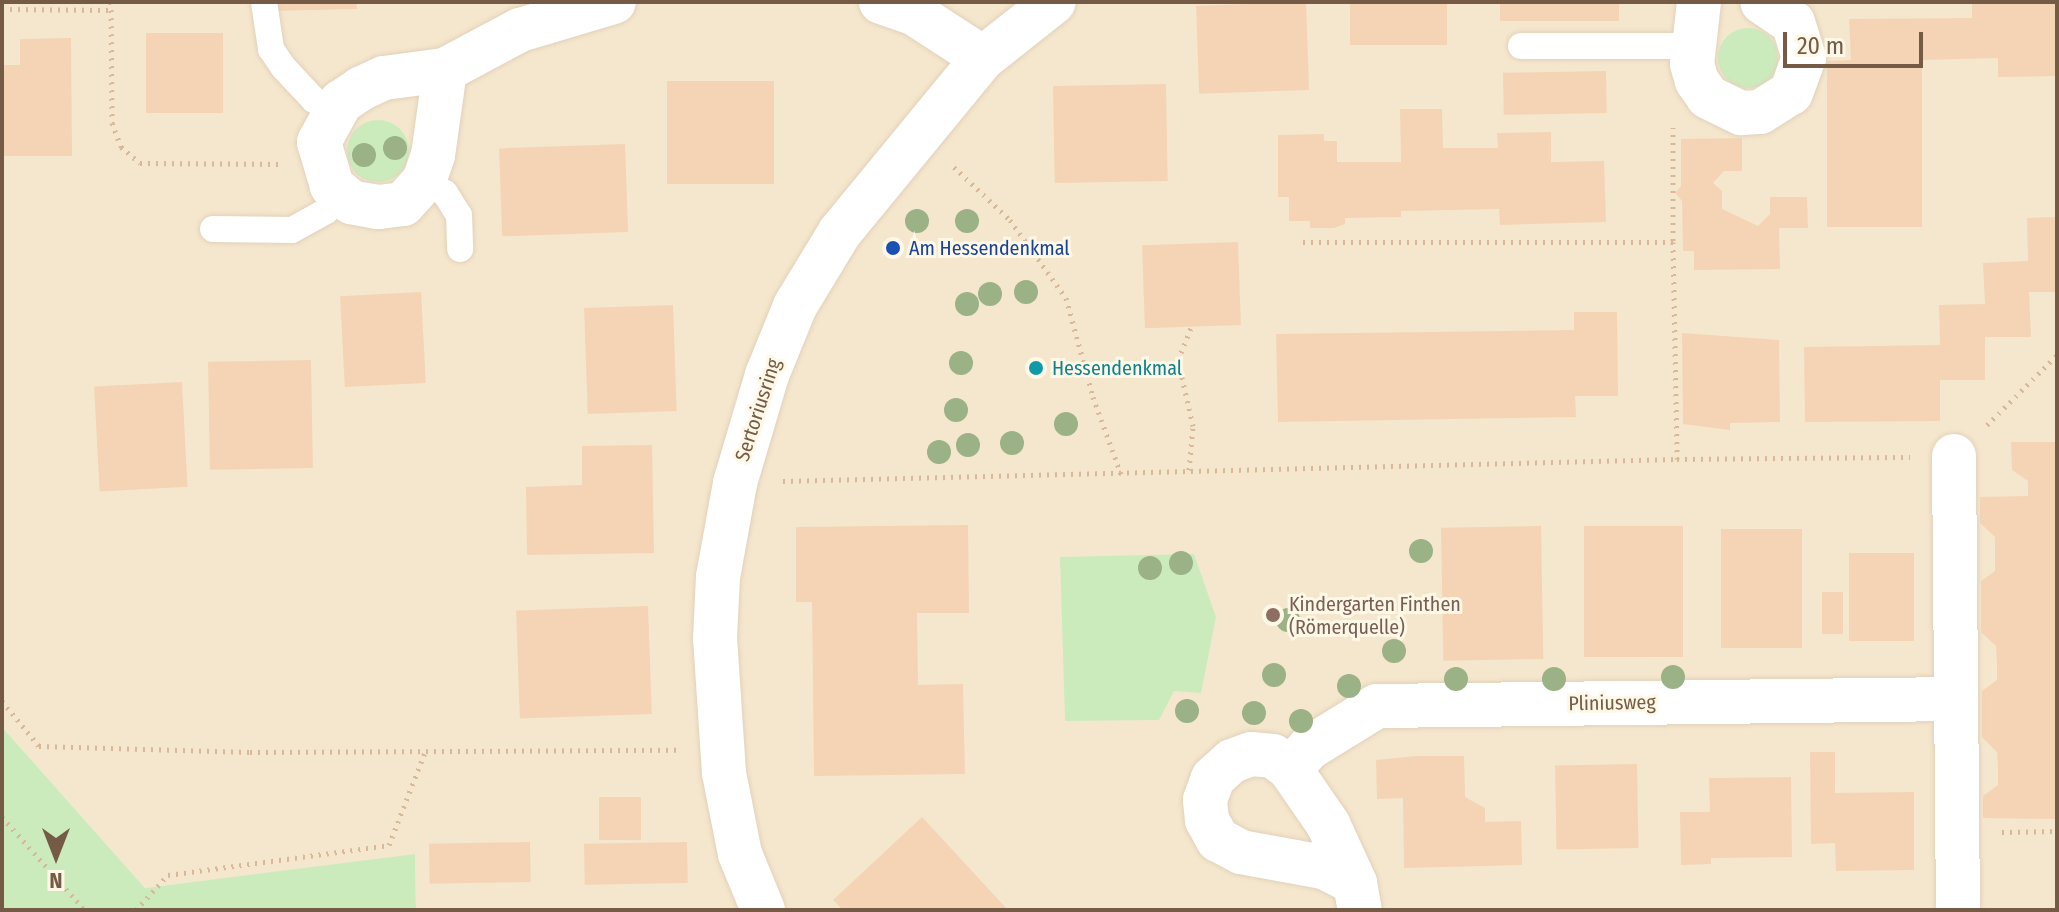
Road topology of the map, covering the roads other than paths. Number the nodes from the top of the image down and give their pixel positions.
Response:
1 (264, 2) edge
2 (614, 2) edge
3 (881, 2) edge
4 (1054, 2) edge
5 (1699, 2) edge
6 (1782, 5) edge
7 (1521, 46) dead end
8 (983, 58) junction
9 (1695, 64) junction
10 (445, 70) junction
11 (335, 110) junction
12 (331, 178) junction
13 (424, 181) junction
14 (213, 229) dead end
15 (460, 249) dead end
16 (1954, 456) road end
17 (1956, 699) junction
18 (1290, 769) junction
19 (1358, 897) edge
20 (763, 910) edge
21 (1958, 910) edge

1 - 11 lane
2 - 10 street
3 - 8 street
4 - 8 street, Sertoriusring
5 - 9 street
6 - 9 street
7 - 9 lane
8 - 20 street, Sertoriusring
10 - 11 street
10 - 13 street
11 - 12 street
12 - 13 street
12 - 14 lane
13 - 15 lane
16 - 17 street
17 - 18 street, Pliniusweg
17 - 21 street
18 - 19 street
18 - 19 street

